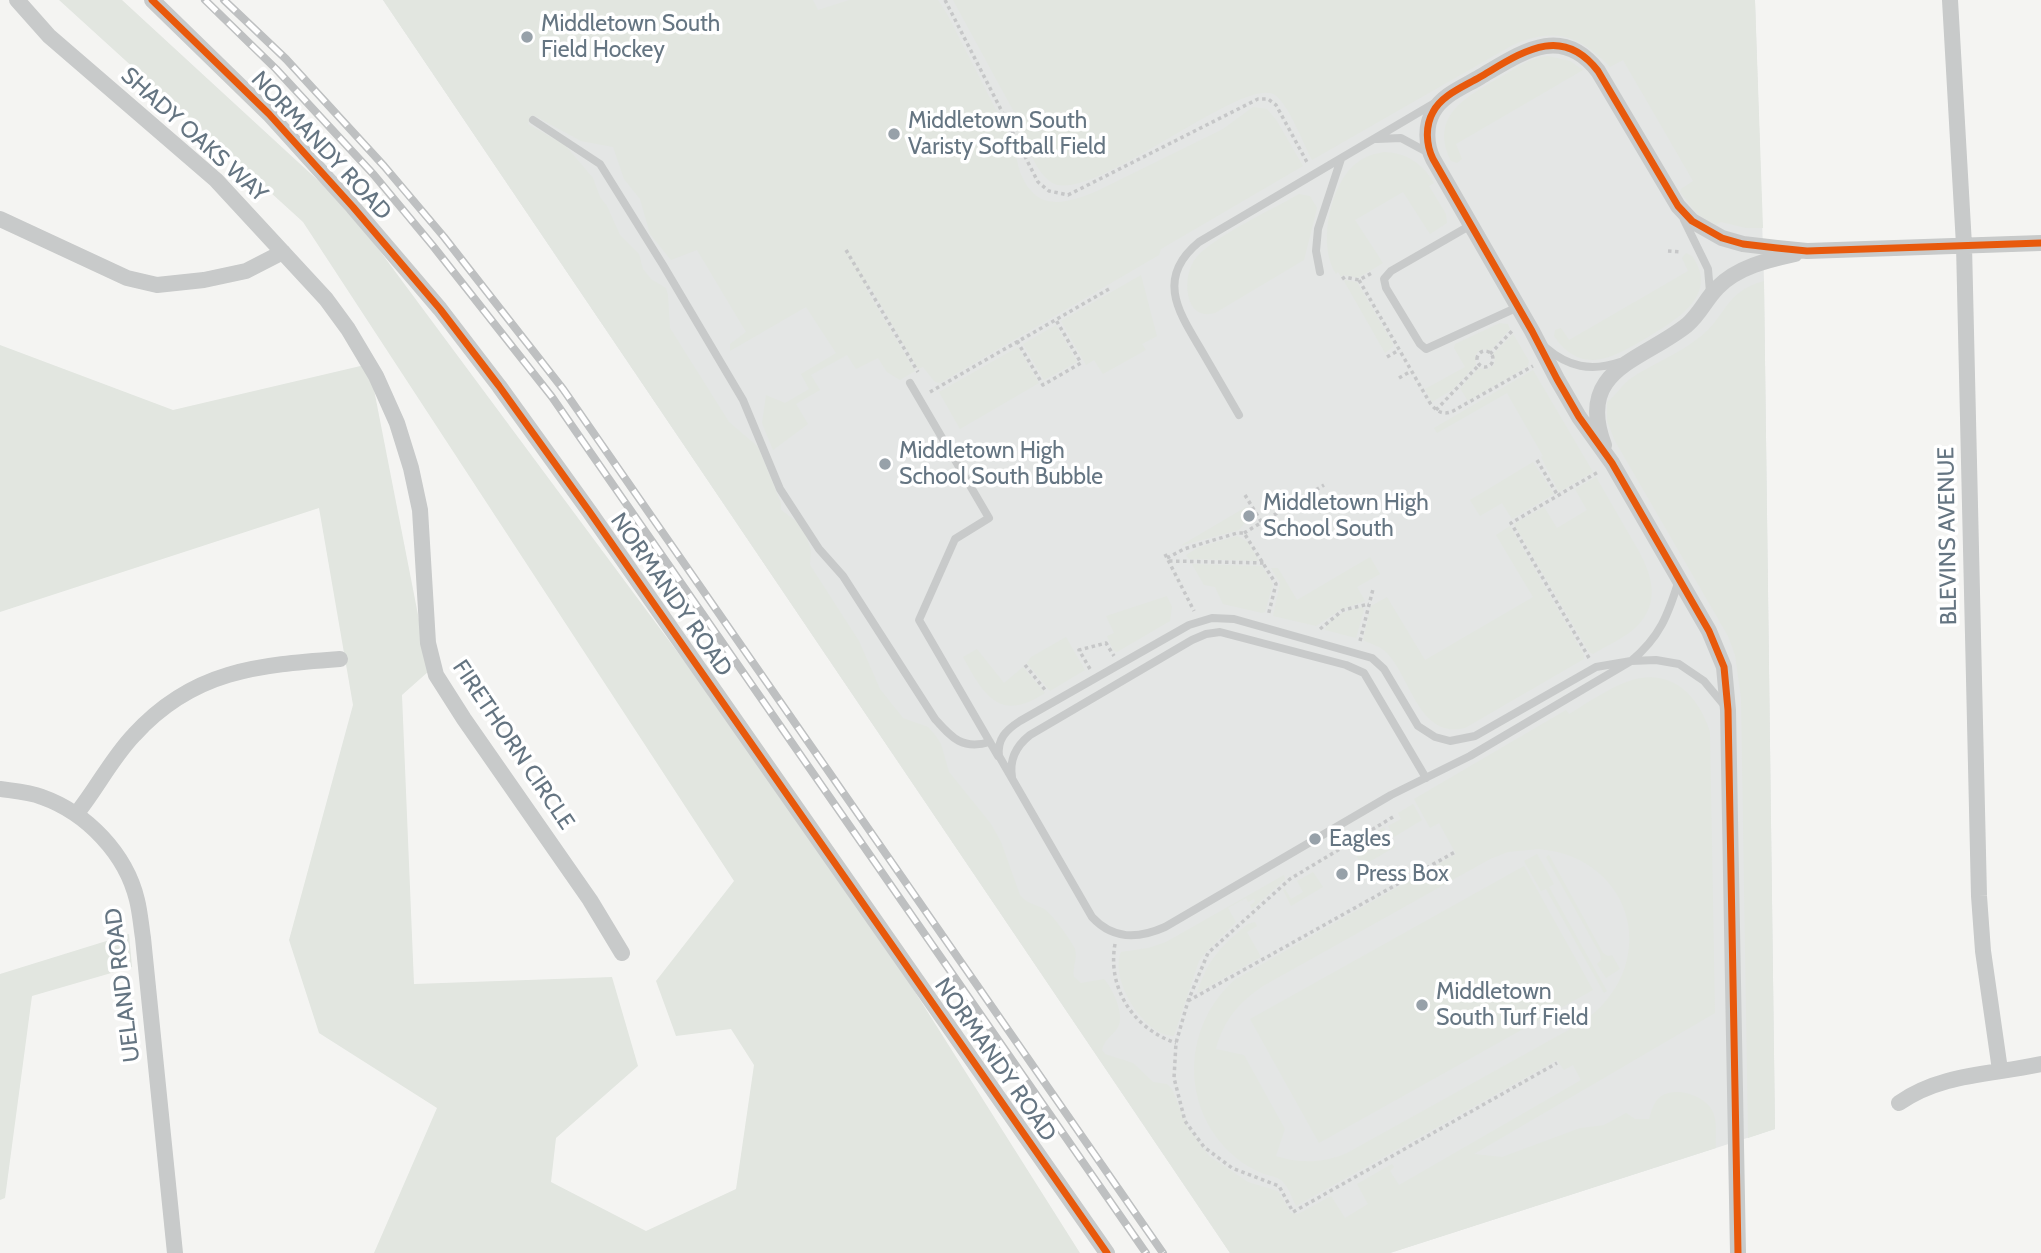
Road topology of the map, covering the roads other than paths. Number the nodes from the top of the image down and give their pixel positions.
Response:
1 (17, 0) edge
2 (152, 0) edge
3 (1950, 0) edge
4 (1447, 96) junction
5 (533, 120) dead end
6 (1367, 144) junction
7 (1341, 159) junction
8 (1433, 159) junction
9 (1671, 196) junction
10 (0, 219) edge
11 (1471, 225) junction
12 (2041, 243) edge
13 (1964, 245) junction
14 (1807, 251) junction
15 (284, 252) junction
16 (1320, 272) dead end
17 (1709, 298) junction
18 (1518, 307) junction
19 (1532, 331) junction
20 (358, 345) joint
21 (1633, 357) junction
22 (910, 383) dead end
23 (1239, 415) dead end
24 (1612, 463) junction
25 (1680, 578) junction
26 (340, 659) dead end
27 (1631, 661) junction
28 (1728, 710) junction
29 (990, 742) junction
30 (1002, 762) junction
31 (1426, 778) junction
32 (1013, 784) junction
33 (0, 789) edge
34 (77, 813) junction
35 (622, 953) dead end
36 (2041, 1064) edge
37 (2000, 1070) junction
38 (1899, 1103) dead end
39 (175, 1253) edge
40 (1107, 1253) edge
41 (1738, 1253) edge

1 - 15 street, SHADY OAKS WAY
2 - 40 street, NORMANDY ROAD
3 - 13 street, BLEVINS AVENUE
4 - 6 lane
4 - 8 street
4 - 9 street
5 - 29 lane
6 - 7 lane
6 - 8 lane
7 - 16 lane
7 - 23 lane
8 - 11 street
9 - 14 street
9 - 17 lane
10 - 15 street
11 - 18 street
11 - 18 lane
12 - 13 street
13 - 14 street
13 - 37 street, BLEVINS AVENUE
14 - 17 street
15 - 20 street, SHADY OAKS WAY
17 - 21 street
18 - 19 street
19 - 21 lane
19 - 24 street
20 - 35 street, FIRETHORN CIRCLE
21 - 24 street
22 - 29 lane
24 - 25 street
25 - 27 lane
25 - 28 street
26 - 34 street
27 - 28 lane
27 - 30 lane
27 - 31 lane
28 - 41 street
29 - 30 lane
30 - 32 lane
31 - 32 lane
31 - 32 lane
33 - 34 street, UELAND ROAD
34 - 39 street, UELAND ROAD
36 - 37 street
37 - 38 street

